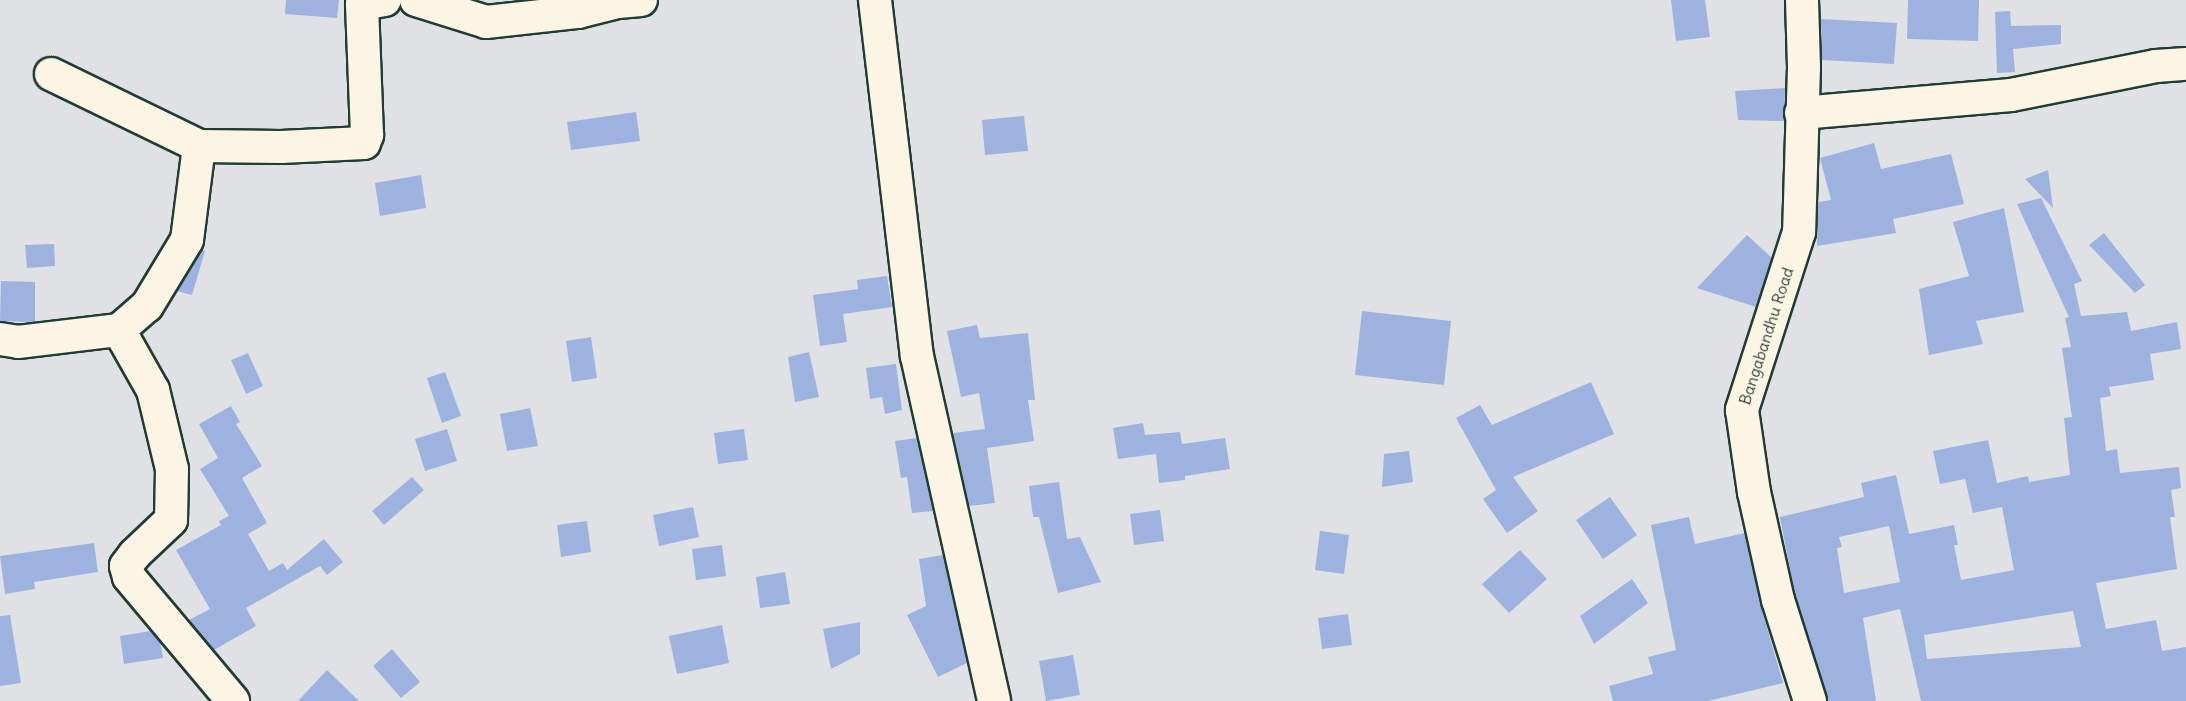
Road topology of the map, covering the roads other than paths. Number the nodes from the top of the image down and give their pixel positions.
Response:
1 (416, 0) edge
2 (875, 0) edge
3 (1802, 0) edge
4 (368, 1) edge
5 (625, 1) edge
6 (2186, 64) edge
7 (51, 74) dead end
8 (1801, 113) junction
9 (199, 146) junction
10 (119, 330) junction
11 (0, 339) edge
12 (233, 701) edge
13 (994, 701) edge
14 (1810, 701) edge

1 - 5 street
2 - 13 street
3 - 8 street, Bangabandhu Road
4 - 9 street
6 - 8 street
7 - 9 street
8 - 14 street, Bangabandhu Road
9 - 10 street
10 - 11 street
10 - 12 street

